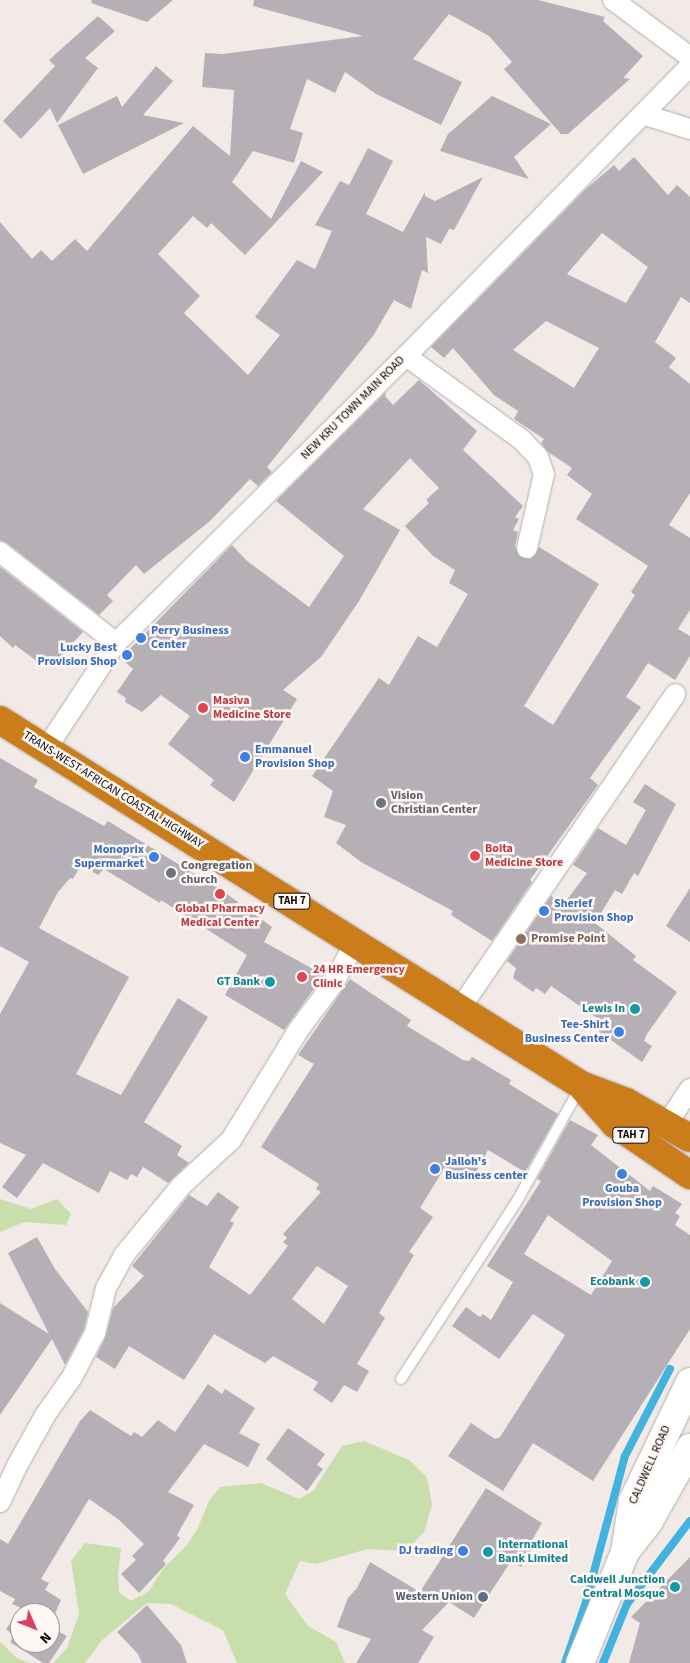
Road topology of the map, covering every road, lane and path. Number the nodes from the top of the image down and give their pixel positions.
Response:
1 (613, 0) edge
2 (690, 57) edge
3 (690, 66) edge
4 (645, 115) junction
5 (690, 129) edge
6 (406, 356) junction
7 (527, 548) dead end
8 (0, 552) edge
9 (116, 643) junction
10 (675, 694) dead end
11 (0, 720) edge
12 (46, 749) junction
13 (356, 941) junction
14 (459, 1010) junction
15 (581, 1085) junction
16 (690, 1089) edge
17 (667, 1124) junction
18 (690, 1138) edge
19 (690, 1175) edge
20 (401, 1379) dead end
21 (690, 1382) edge
22 (690, 1448) edge
23 (0, 1502) edge
24 (625, 1552) junction
25 (580, 1663) edge

1 - 2 street
3 - 4 street, NEW KRU TOWN MAIN ROAD
4 - 5 street
4 - 6 street, NEW KRU TOWN MAIN ROAD
6 - 7 street
6 - 9 street, NEW KRU TOWN MAIN ROAD
8 - 9 street
9 - 12 street, NEW KRU TOWN MAIN ROAD
10 - 14 street
11 - 12 highway, TRANS-WEST AFRICAN COASTAL HIGHWAY / TAH 7
12 - 13 highway, TRANS-WEST AFRICAN COASTAL HIGHWAY / TAH 7
13 - 14 highway, TRANS-WEST AFRICAN COASTAL HIGHWAY / TAH 7
13 - 23 street
14 - 15 highway, TRANS-WEST AFRICAN COASTAL HIGHWAY / TAH 7
15 - 17 highway, TRANS-WEST AFRICAN COASTAL HIGHWAY / TAH 7
15 - 19 highway, TRANS-WEST AFRICAN COASTAL HIGHWAY / TAH 7
15 - 20 lane
16 - 17 street
17 - 18 highway, TRANS-WEST AFRICAN COASTAL HIGHWAY / TAH 7
21 - 24 main road, CALDWELL ROAD
22 - 24 main road, CALDWELL ROAD
24 - 25 main road, CALDWELL ROAD

